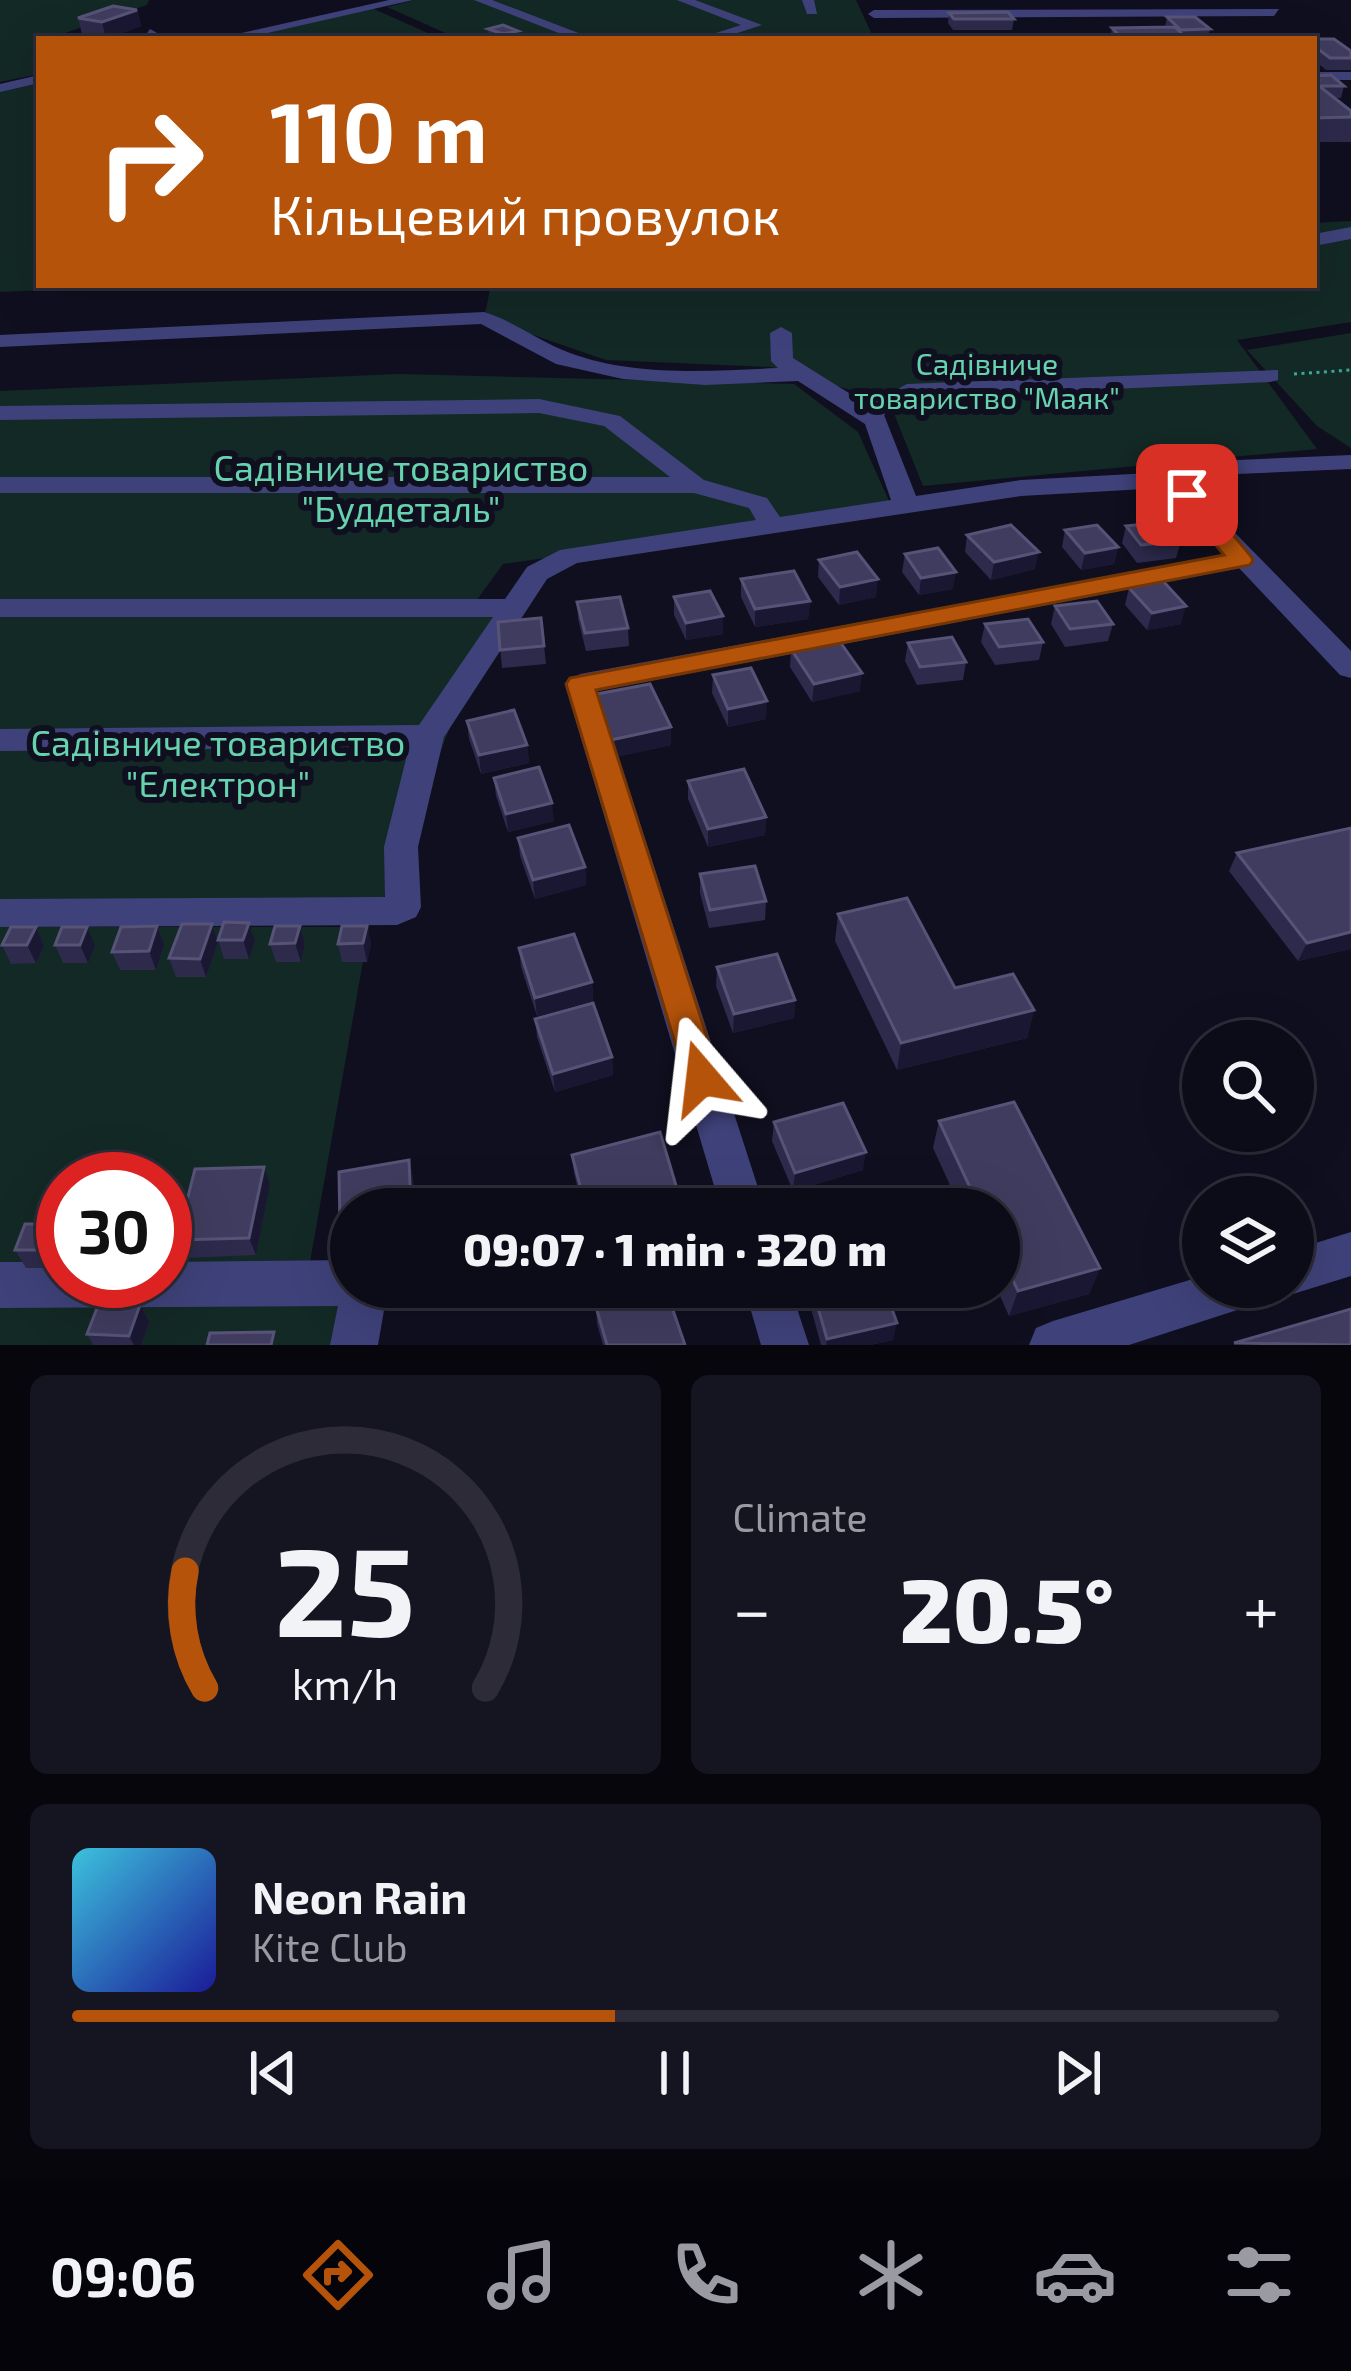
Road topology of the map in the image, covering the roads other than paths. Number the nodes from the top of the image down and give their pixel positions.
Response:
1 (406, 0) edge
2 (480, 0) edge
3 (683, 0) edge
4 (1205, 3) edge
5 (1117, 8) edge
6 (873, 11) edge
7 (1274, 12) dead end
8 (237, 36) edge
9 (579, 36) edge
10 (716, 36) edge
11 (1317, 76) edge
12 (1351, 76) edge
13 (36, 80) edge
14 (0, 88) edge
15 (1351, 233) edge
16 (1317, 239) edge
17 (781, 333) dead end
18 (0, 341) edge
19 (801, 374) junction
20 (1270, 375) road end
21 (0, 413) edge
22 (867, 415) junction
23 (1351, 462) edge
24 (1168, 480) junction
25 (0, 485) edge
26 (695, 485) junction
27 (906, 506) junction
28 (773, 526) junction
29 (1241, 560) junction
30 (0, 608) edge
31 (516, 608) junction
32 (1346, 658) edge
33 (428, 736) junction
34 (0, 740) edge
35 (0, 913) edge
36 (736, 1188) edge
37 (1351, 1254) edge
38 (1314, 1265) edge
39 (330, 1283) edge
40 (0, 1285) edge
41 (1182, 1306) edge
42 (361, 1308) edge
43 (774, 1308) edge
44 (354, 1345) edge
45 (785, 1345) edge
46 (1053, 1345) edge

1 - 8 street
2 - 9 street
3 - 10 street
4 - 5 street
5 - 6 street
5 - 7 street
11 - 12 street
13 - 14 street
15 - 16 street
17 - 19 street
18 - 19 street
19 - 22 street
20 - 22 street
21 - 26 street
22 - 27 street
23 - 24 street
24 - 27 street
24 - 29 street
25 - 26 street
26 - 28 street
27 - 28 street
28 - 31 street
29 - 32 street
29 - 36 street
30 - 31 street
31 - 33 street
33 - 34 street
33 - 35 street
37 - 38 street
39 - 40 street
41 - 46 street
42 - 44 street
43 - 45 street

